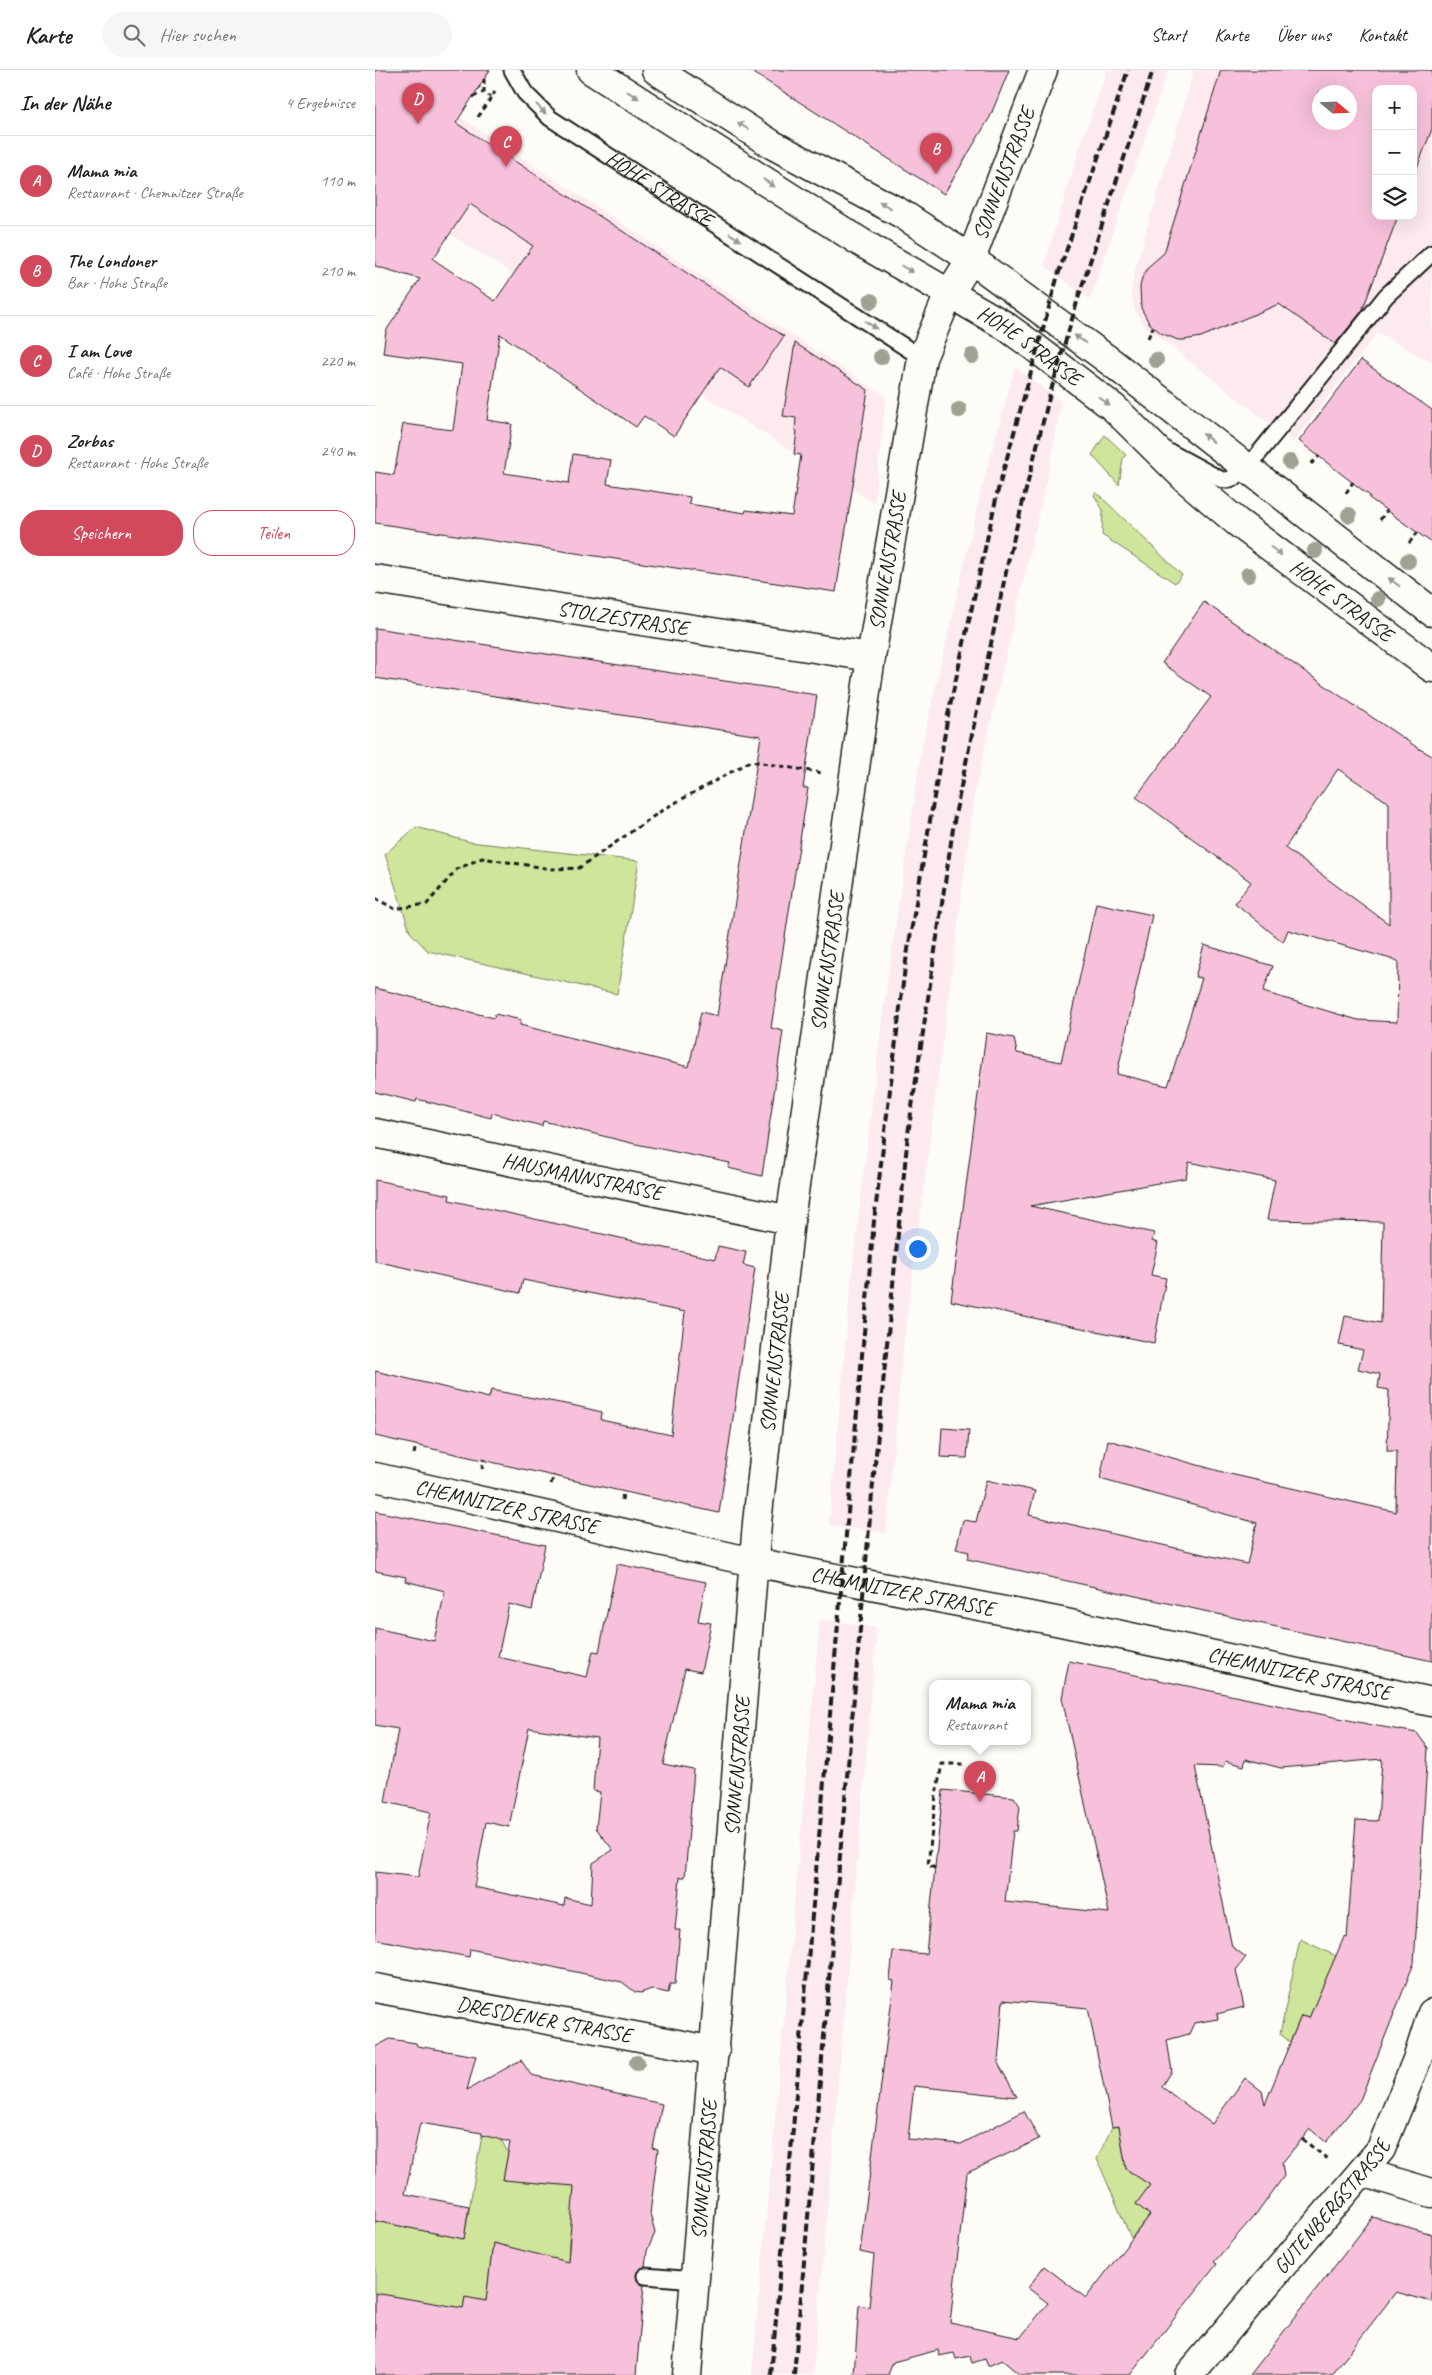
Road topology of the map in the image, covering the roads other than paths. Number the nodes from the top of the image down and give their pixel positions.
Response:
1 (512, 70) edge
2 (591, 70) edge
3 (656, 70) edge
4 (1043, 70) edge
5 (971, 259) junction
6 (1429, 260) edge
7 (959, 299) junction
8 (922, 358) junction
9 (1148, 441) junction
10 (1247, 468) junction
11 (375, 579) edge
12 (1432, 612) edge
13 (871, 657) junction
14 (1432, 668) edge
15 (375, 1133) edge
16 (790, 1220) junction
17 (375, 1477) edge
18 (753, 1562) junction
19 (1432, 1702) edge
20 (375, 1988) edge
21 (1432, 2013) edge
22 (715, 2051) junction
23 (1362, 2172) junction
24 (1432, 2193) edge
25 (645, 2276) dead end
26 (695, 2280) junction
27 (687, 2375) edge
28 (1189, 2375) edge

1 -> 8 lane, HOHE STRASSE
2 -> 7 street, HOHE STRASSE
5 -> 3 street, HOHE STRASSE
4 - 5 street, SONNENSTRASSE
5 - 7 street, SONNENSTRASSE
10 -> 5 street, HOHE STRASSE
6 - 10 lane
7 - 8 street, SONNENSTRASSE
7 -> 9 street, HOHE STRASSE
8 - 13 street, SONNENSTRASSE
9 - 10 lane
9 -> 14 street, HOHE STRASSE
12 -> 10 street, HOHE STRASSE
11 - 13 street, STOLZESTRASSE
13 - 16 street, SONNENSTRASSE
15 - 16 street, HAUSMANNSTRASSE
16 - 18 street, SONNENSTRASSE
17 - 18 street, CHEMNITZER STRASSE
18 - 19 street, CHEMNITZER STRASSE
18 - 22 street, SONNENSTRASSE
20 - 22 street, DRESDENER STRASSE
21 - 23 street, GUTENBERGSTRASSE
22 - 26 street, SONNENSTRASSE
23 - 24 street
23 - 28 street, GUTENBERGSTRASSE
25 - 26 lane
26 - 27 street, SONNENSTRASSE

